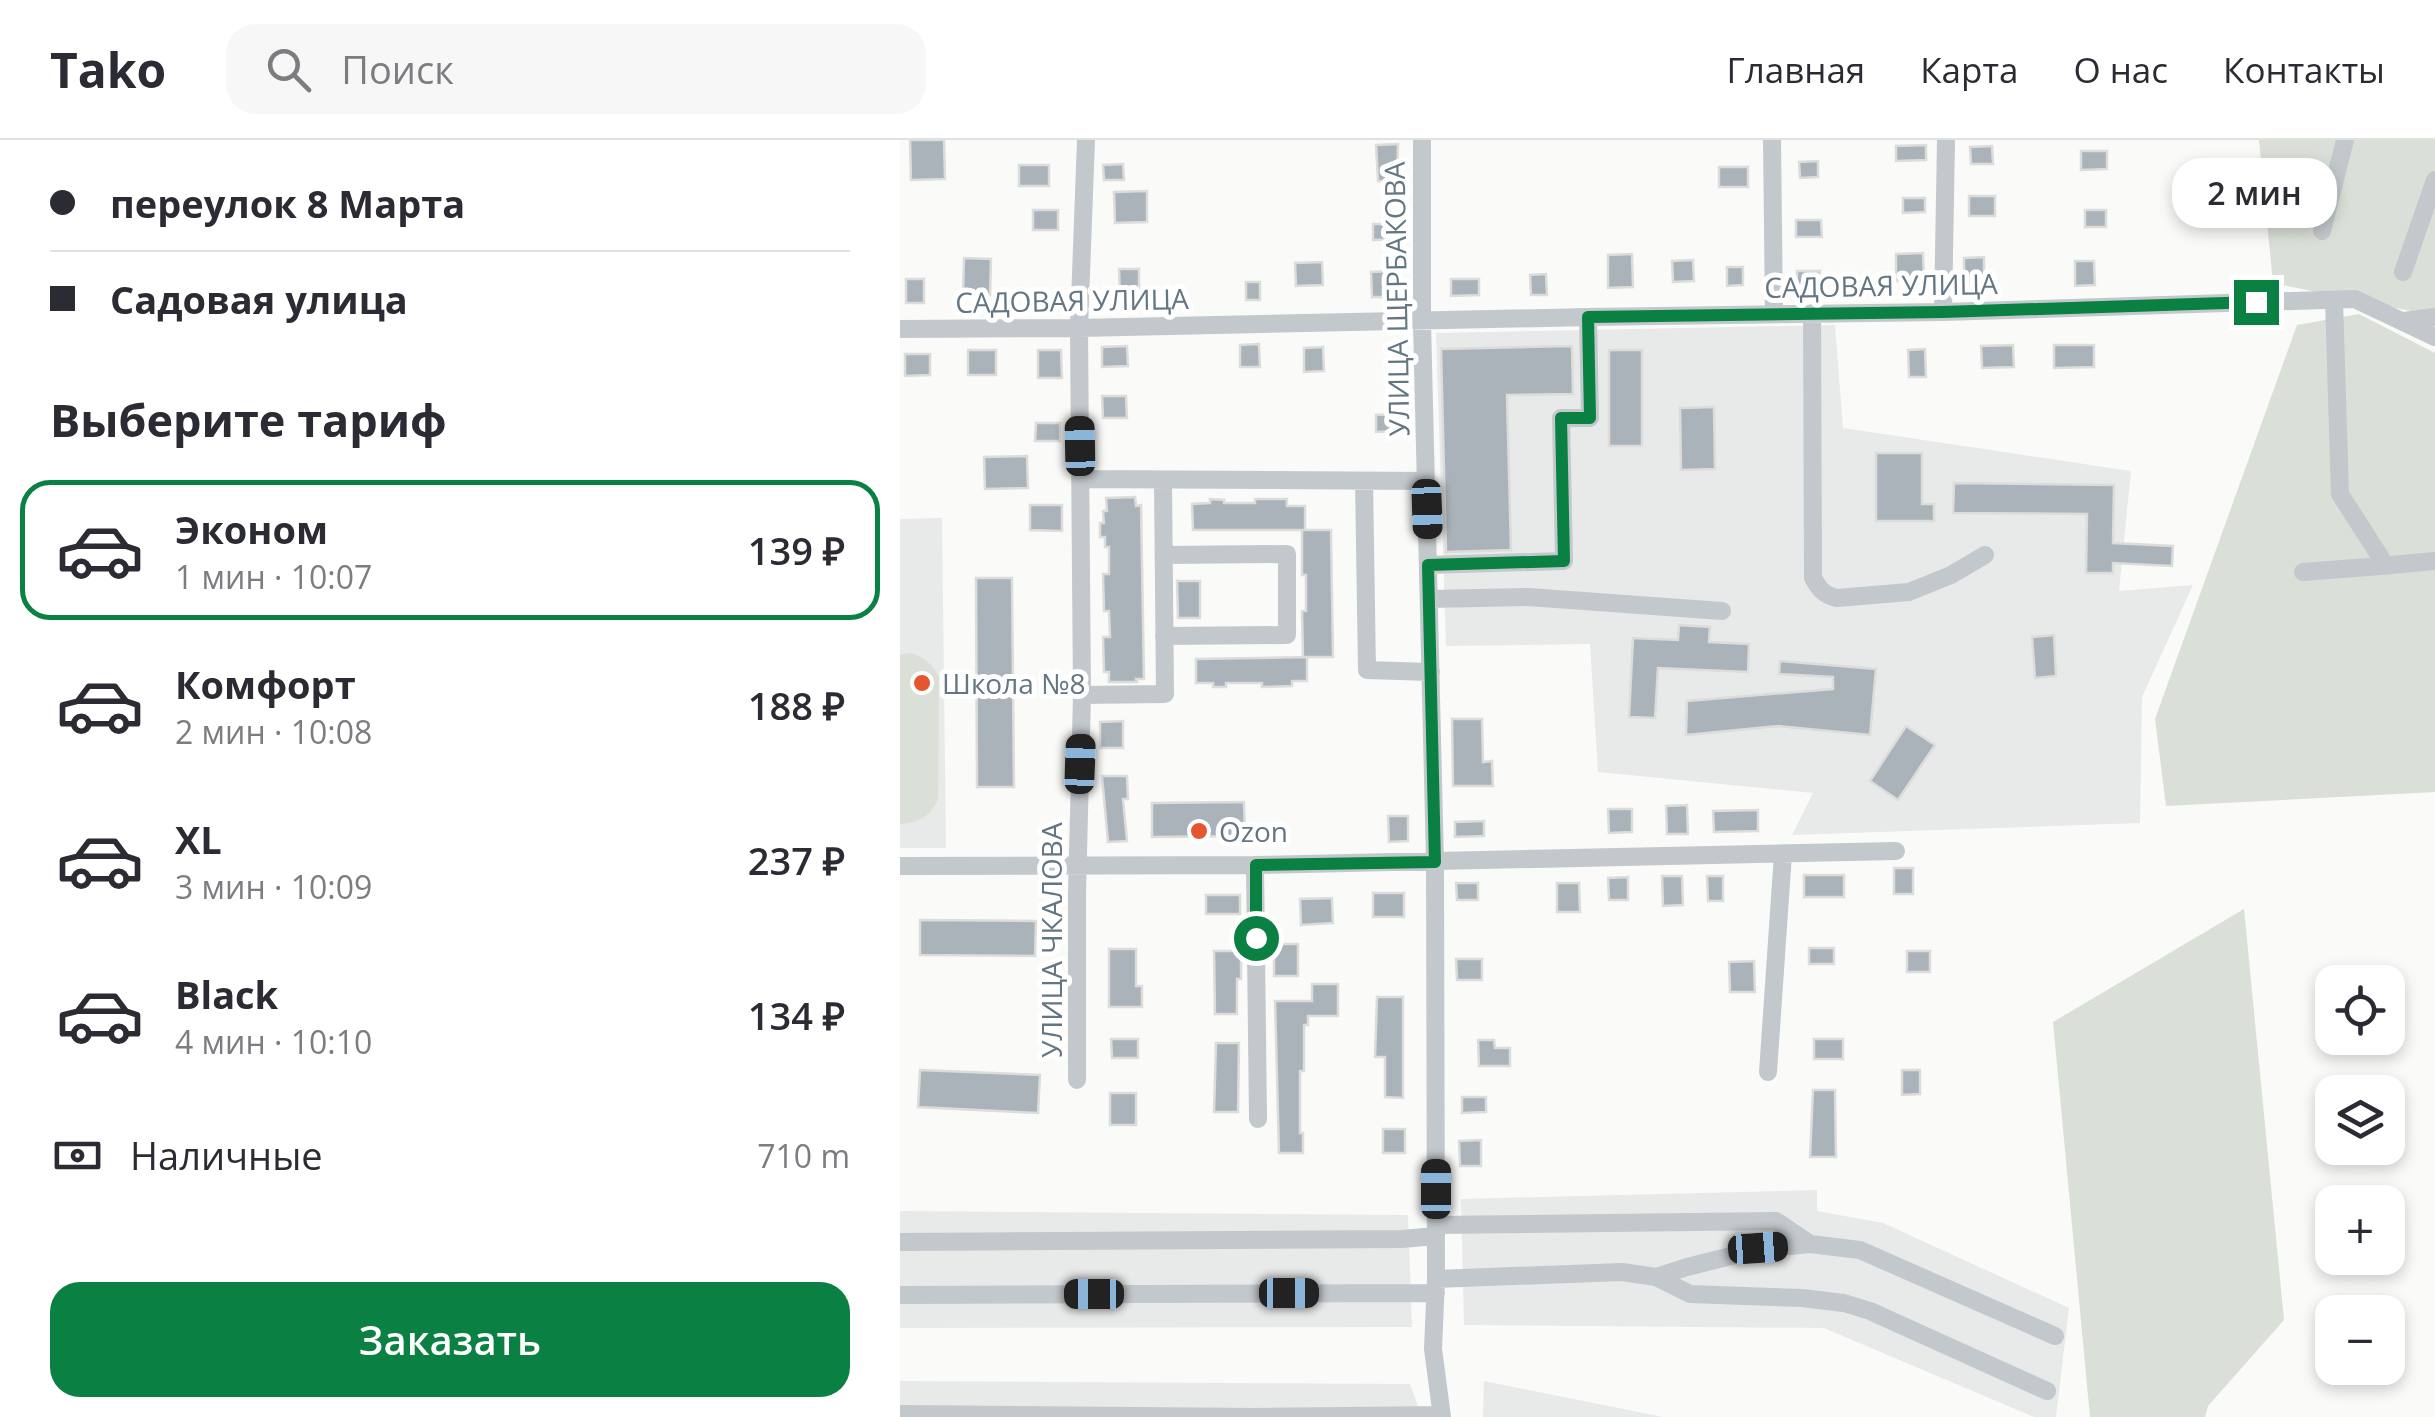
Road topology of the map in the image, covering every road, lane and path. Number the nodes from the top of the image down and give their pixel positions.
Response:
1 (1086, 140) edge
2 (1422, 140) edge
3 (1772, 140) edge
4 (1946, 140) edge
5 (2345, 140) edge
6 (2435, 180) edge
7 (2322, 231) dead end
8 (2404, 272) dead end
9 (2334, 300) junction
10 (1943, 312) junction
11 (1774, 314) junction
12 (1812, 314) junction
13 (1588, 317) junction
14 (2435, 317) edge
15 (1422, 322) junction
16 (2404, 322) junction
17 (1079, 328) junction
18 (900, 329) edge
19 (2435, 337) edge
20 (1080, 479) junction
21 (1163, 480) junction
22 (1426, 481) junction
23 (1364, 482) junction
24 (1164, 555) junction
25 (1985, 555) dead end
26 (2435, 562) edge
27 (1428, 565) junction
28 (2381, 566) junction
29 (2303, 572) dead end
30 (1429, 599) junction
31 (1722, 611) dead end
32 (1164, 636) junction
33 (1431, 672) junction
34 (1082, 694) junction
35 (1896, 851) dead end
36 (1783, 854) junction
37 (1435, 862) junction
38 (1256, 865) junction
39 (900, 866) edge
40 (1078, 867) junction
41 (1768, 1072) dead end
42 (1077, 1080) dead end
43 (1258, 1119) dead end
44 (1436, 1231) junction
45 (900, 1242) edge
46 (1810, 1244) junction
47 (1656, 1277) junction
48 (1436, 1286) junction
49 (900, 1295) edge
50 (2055, 1336) dead end
51 (2047, 1390) dead end
52 (900, 1414) edge
53 (1442, 1416) edge

1 - 17 street, УЛИЦА ЧКАЛОВА
2 - 15 street, УЛИЦА ЩЕРБАКОВА
3 - 11 street
4 - 10 street
5 - 7 street
6 - 8 street
9 - 10 street, САДОВАЯ УЛИЦА
9 - 16 street, САДОВАЯ УЛИЦА
9 - 28 street
10 - 12 street, САДОВАЯ УЛИЦА
11 - 12 street, САДОВАЯ УЛИЦА
11 - 13 street, САДОВАЯ УЛИЦА
12 - 25 street
13 - 15 street, САДОВАЯ УЛИЦА
13 - 27 street
14 - 16 street
15 - 17 street, САДОВАЯ УЛИЦА
15 - 22 street, УЛИЦА ЩЕРБАКОВА
16 - 19 street, САДОВАЯ УЛИЦА
17 - 18 street, САДОВАЯ УЛИЦА
17 - 20 street, УЛИЦА ЧКАЛОВА
20 - 21 street
20 - 34 street, УЛИЦА ЧКАЛОВА
21 - 23 street
21 - 24 street
22 - 23 street
22 - 27 street, УЛИЦА ЩЕРБАКОВА
23 - 33 street
24 - 32 street
24 - 32 street
26 - 28 street
27 - 30 street, УЛИЦА ЩЕРБАКОВА
28 - 29 street
30 - 31 street
30 - 33 street, УЛИЦА ЩЕРБАКОВА
32 - 34 street
33 - 37 street, УЛИЦА ЩЕРБАКОВА
34 - 40 street, УЛИЦА ЧКАЛОВА
35 - 36 street
36 - 37 street
36 - 41 street
37 - 38 street
37 - 44 street, УЛИЦА ЩЕРБАКОВА
38 - 40 street
38 - 43 street
39 - 40 street
40 - 42 street, УЛИЦА ЧКАЛОВА
44 - 45 street
44 - 46 street
44 - 48 street, УЛИЦА ЩЕРБАКОВА
46 - 47 street
46 - 50 street
47 - 48 street
47 - 51 street
48 - 49 street
48 - 53 street, УЛИЦА ЩЕРБАКОВА
52 - 53 street

